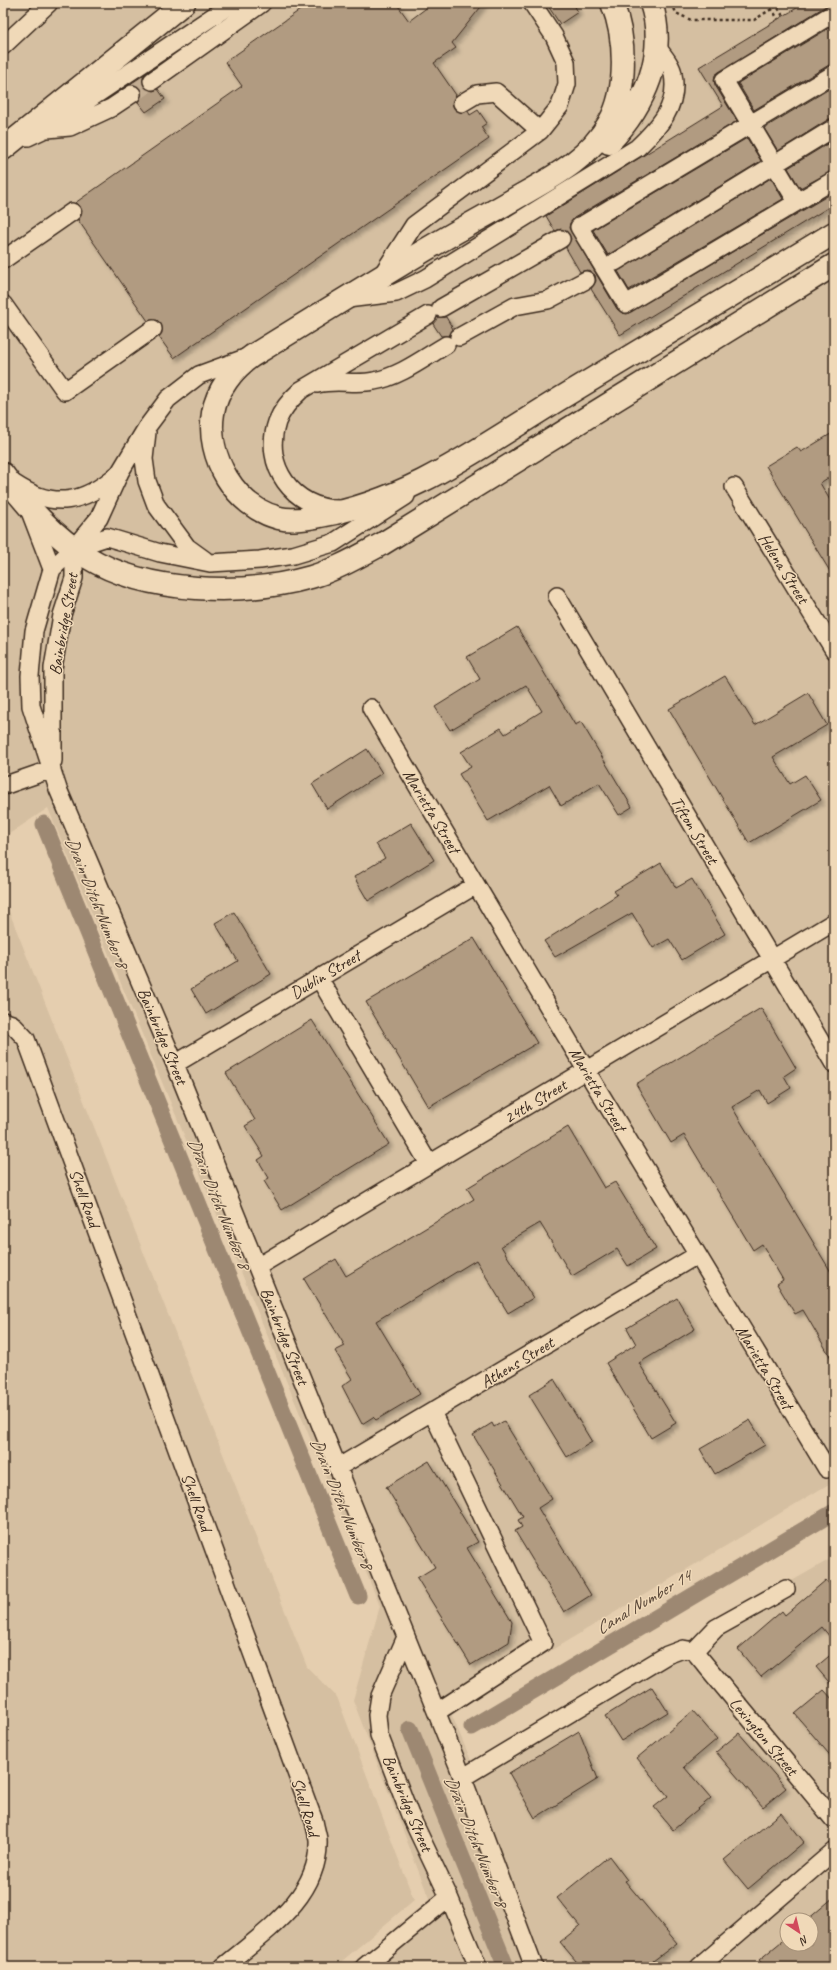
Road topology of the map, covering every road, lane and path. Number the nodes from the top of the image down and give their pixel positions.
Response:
1 (49, 3) edge
2 (167, 3) edge
3 (184, 3) edge
4 (233, 3) edge
5 (262, 3) edge
6 (532, 3) edge
7 (612, 3) edge
8 (651, 3) edge
9 (672, 3) edge
10 (768, 3) edge
11 (781, 3) edge
12 (776, 4) edge
13 (834, 13) edge
14 (783, 16) dead end
15 (778, 19) dead end
16 (3, 46) edge
17 (657, 47) junction
18 (834, 74) edge
19 (152, 81) tunnel mouth
20 (132, 94) tunnel mouth
21 (462, 104) dead end
22 (46, 121) junction
23 (750, 124) junction
24 (834, 128) edge
25 (540, 131) junction
26 (3, 150) edge
27 (775, 164) junction
28 (834, 180) edge
29 (529, 190) junction
30 (797, 202) junction
31 (72, 212) dead end
32 (834, 233) edge
33 (561, 239) dead end
34 (3, 260) edge
35 (616, 262) dead end
36 (834, 265) edge
37 (381, 277) junction
38 (586, 280) dead end
39 (343, 300) junction
40 (6, 307) edge
41 (153, 329) dead end
42 (252, 356) junction
43 (306, 387) junction
44 (147, 427) junction
45 (120, 472) junction
46 (438, 474) junction
47 (4, 476) edge
48 (734, 487) dead end
49 (26, 503) junction
50 (347, 508) junction
51 (74, 548) junction
52 (210, 563) junction
53 (52, 569) junction
54 (557, 596) dead end
55 (834, 650) edge
56 (31, 666) junction
57 (53, 668) junction
58 (371, 708) dead end
59 (52, 769) junction
60 (3, 786) edge
61 (476, 884) junction
62 (834, 922) edge
63 (771, 959) junction
64 (319, 978) junction
65 (3, 1021) edge
66 (175, 1064) junction
67 (834, 1064) edge
68 (586, 1070) junction
69 (429, 1164) junction
70 (697, 1255) junction
71 (257, 1267) junction
72 (432, 1412) junction
73 (337, 1468) junction
74 (827, 1469) dead end
75 (786, 1589) dead end
76 (406, 1637) junction
77 (694, 1651) junction
78 (436, 1712) junction
79 (462, 1778) junction
80 (834, 1820) edge
81 (834, 1852) edge
82 (450, 1897) junction
83 (223, 1967) edge
84 (364, 1967) edge
85 (478, 1967) edge
86 (534, 1967) edge
87 (699, 1967) edge

1 - 16 street
2 - 22 main road
3 - 22 main road
4 - 22 street
5 - 19 street
6 - 25 street
7 - 29 main road
8 - 17 main road
9 - 12 path
10 - 15 path, bridge
11 - 12 path
12 - 14 path
13 - 23 street
17 - 29 main road
17 - 39 street
18 - 23 street
20 - 22 street
21 - 25 street
22 - 26 main road
23 - 27 street
23 - 30 street
24 - 27 street
25 - 37 street
27 - 30 street
27 - 35 street
28 - 30 street
29 - 37 main road
31 - 34 street
32 - 46 main road
33 - 43 street
36 - 51 main road
37 - 39 main road
38 - 43 street
39 - 42 main road
40 - 41 street
42 - 44 street
42 - 50 main road
43 - 50 street
44 - 45 street
44 - 52 street
45 - 47 street
45 - 51 street
46 - 50 main road
46 - 52 street
47 - 49 main road
48 - 55 street, Helena Street
49 - 51 main road
49 - 53 street
51 - 52 street
51 - 53 street, Bainbridge Street
51 - 57 street, Bainbridge Street
53 - 56 street, Bainbridge Street
54 - 63 street, Tifton Street
56 - 57 street
56 - 59 street, Bainbridge Street
57 - 59 street, Bainbridge Street
58 - 61 street, Marietta Street
59 - 60 street
59 - 66 street, Bainbridge Street
61 - 64 street, Dublin Street
61 - 68 street, Marietta Street
62 - 63 street, 24th Street
63 - 67 street, Tifton Street
63 - 68 street, 24th Street
64 - 66 street, Dublin Street
64 - 69 street
65 - 83 street, Shell Road
66 - 71 street, Bainbridge Street
68 - 69 street, 24th Street
68 - 70 street, Marietta Street
69 - 71 street, 24th Street
70 - 72 street, Athens Street
70 - 74 street, Marietta Street
71 - 73 street, Bainbridge Street
72 - 73 street, Athens Street
72 - 78 street
73 - 76 street, Bainbridge Street
75 - 77 street
76 - 78 street, Bainbridge Street
76 - 82 street, Bainbridge Street
77 - 79 street
77 - 80 street, Lexington Street
78 - 79 street, Bainbridge Street
79 - 86 street, Bainbridge Street
81 - 87 street
82 - 84 street
82 - 85 street, Bainbridge Street

